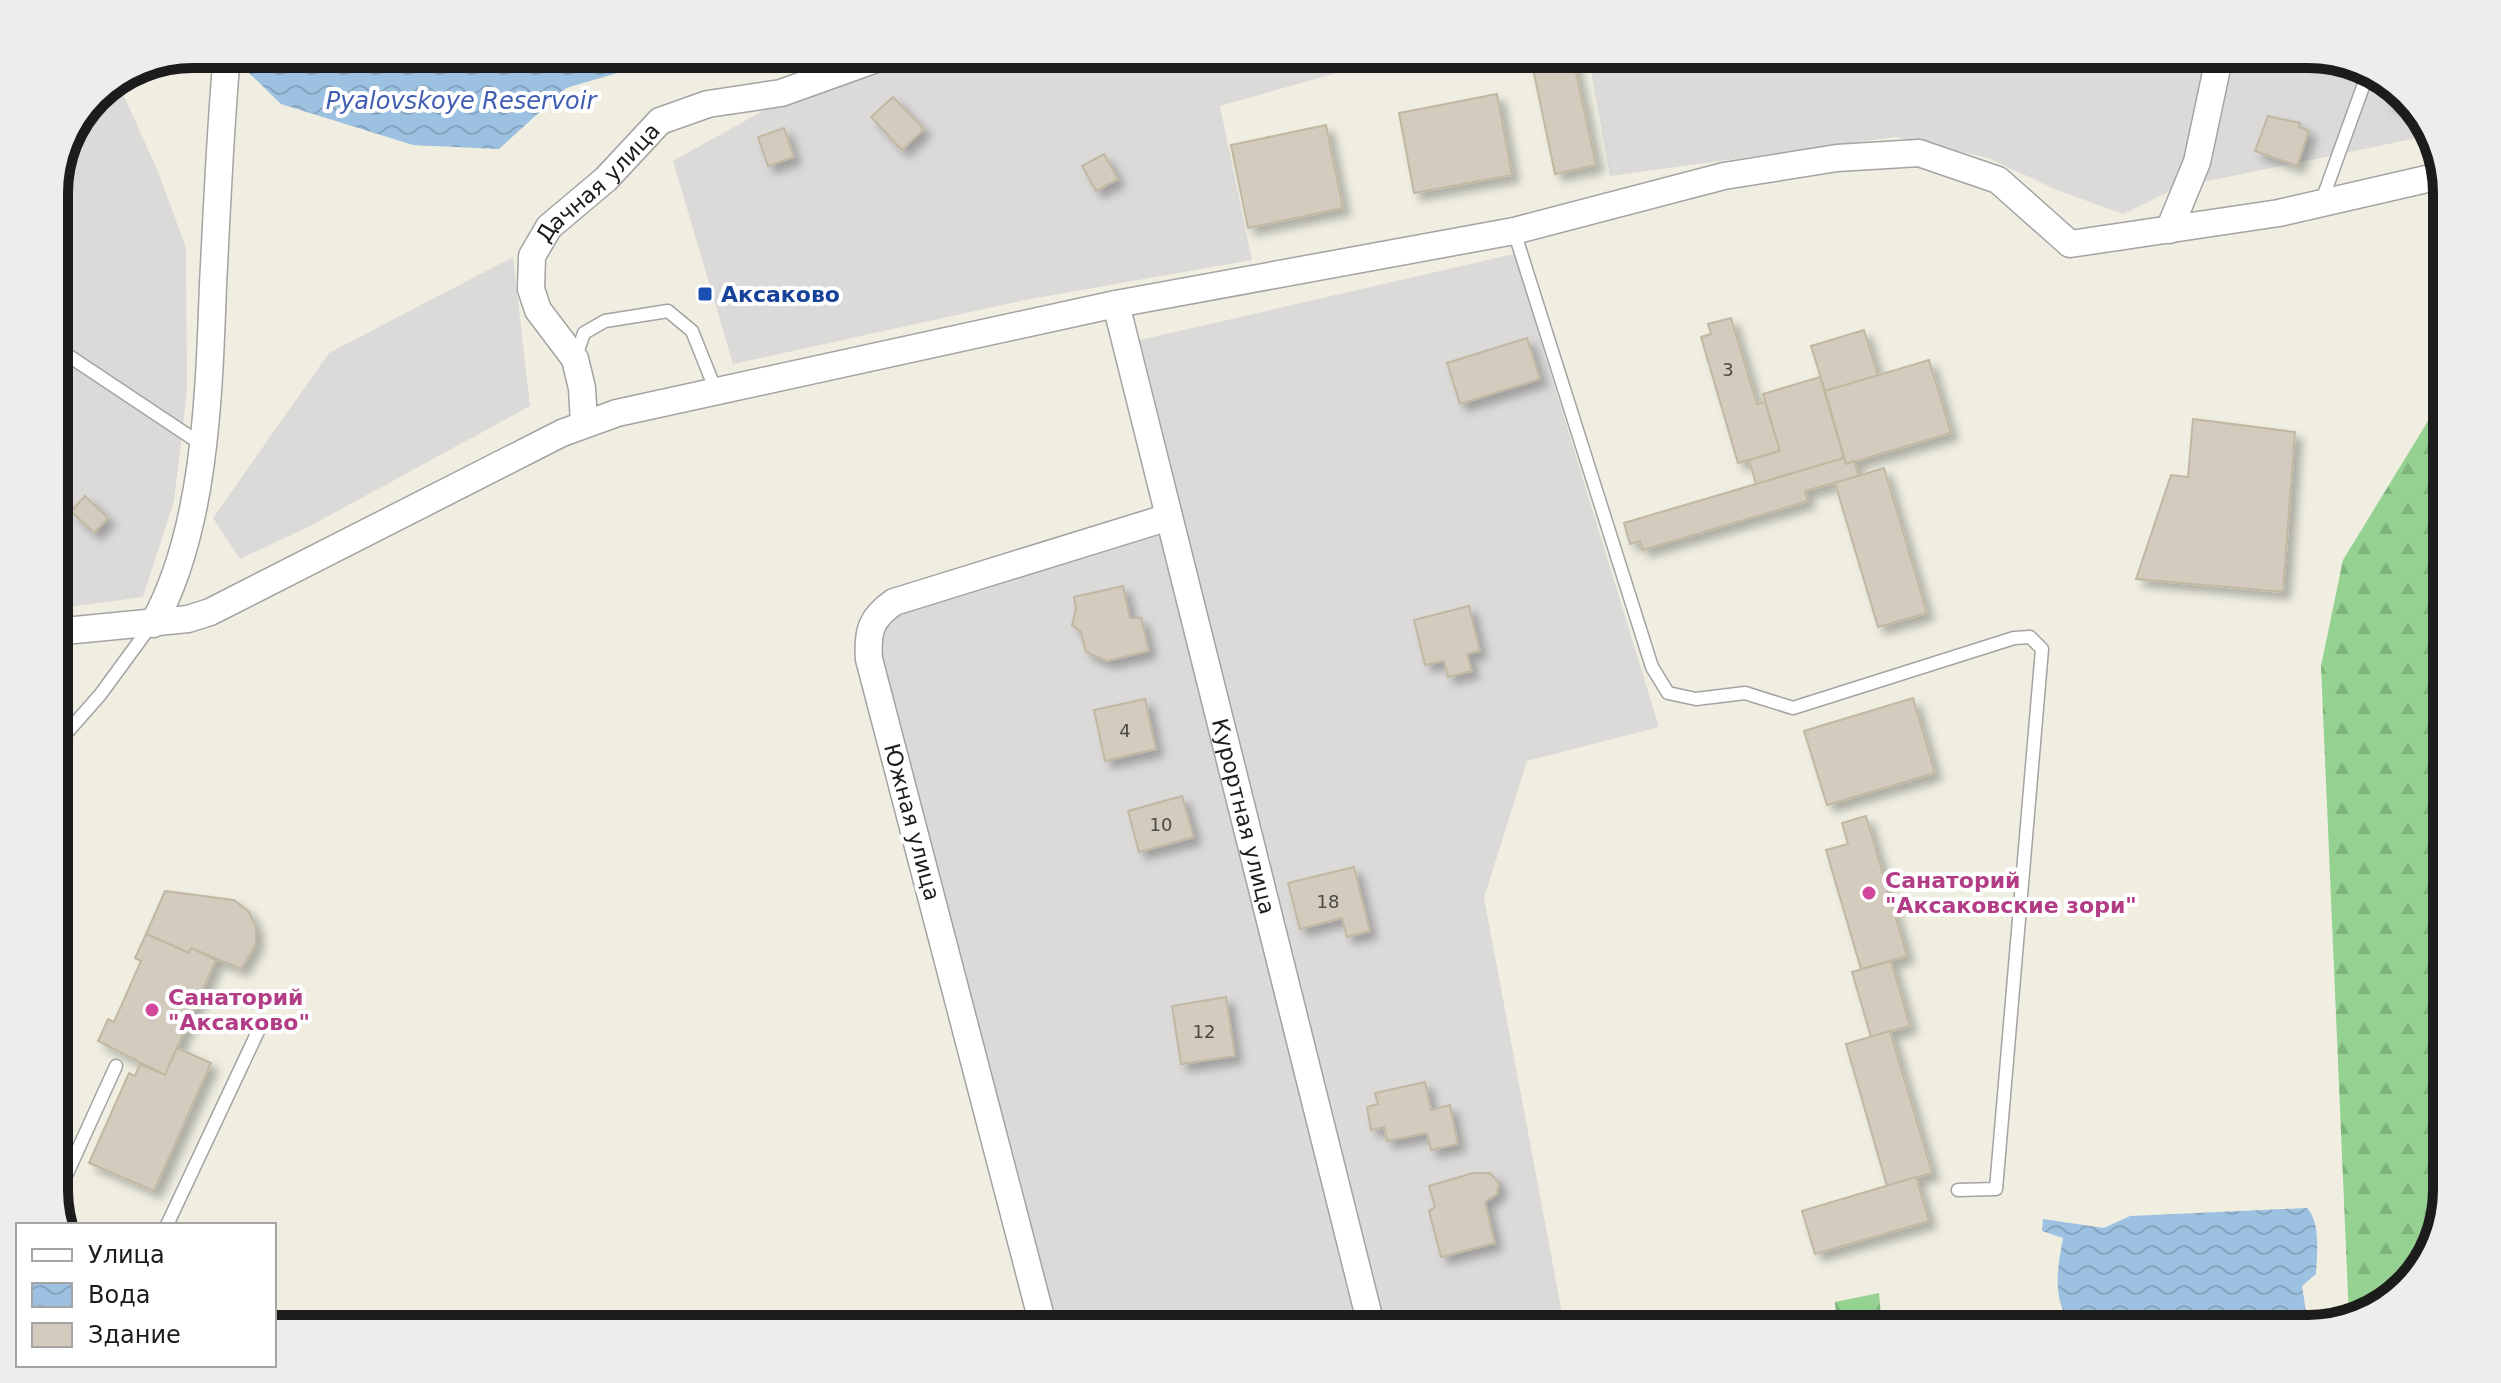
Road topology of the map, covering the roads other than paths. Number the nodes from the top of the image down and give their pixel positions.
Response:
1 (226, 68) edge
2 (851, 68) edge
3 (2217, 68) edge
4 (2365, 82) edge
5 (2432, 178) edge
6 (2321, 203) junction
7 (2169, 230) junction
8 (1514, 231) junction
9 (1116, 304) junction
10 (68, 355) edge
11 (575, 359) junction
12 (716, 391) junction
13 (584, 424) junction
14 (204, 446) junction
15 (1169, 517) junction
16 (153, 624) junction
17 (68, 631) edge
18 (68, 731) edge
19 (261, 1025) dead end
20 (116, 1066) dead end
21 (68, 1171) edge
22 (1958, 1190) dead end
23 (168, 1223) edge
24 (1040, 1315) edge
25 (1368, 1315) edge

1 - 14 street
2 - 11 street, Дачная улица
3 - 7 street
4 - 6 lane
5 - 6 street
6 - 7 street
7 - 8 street
8 - 9 street
8 - 22 lane
9 - 12 street
9 - 15 street, Курортная улица
10 - 14 lane
11 - 12 lane
11 - 13 street, Дачная улица
12 - 13 street
13 - 16 street
14 - 16 street
15 - 24 street, Южная улица
15 - 25 street, Курортная улица
16 - 17 street
16 - 18 lane
19 - 23 lane
20 - 21 lane

